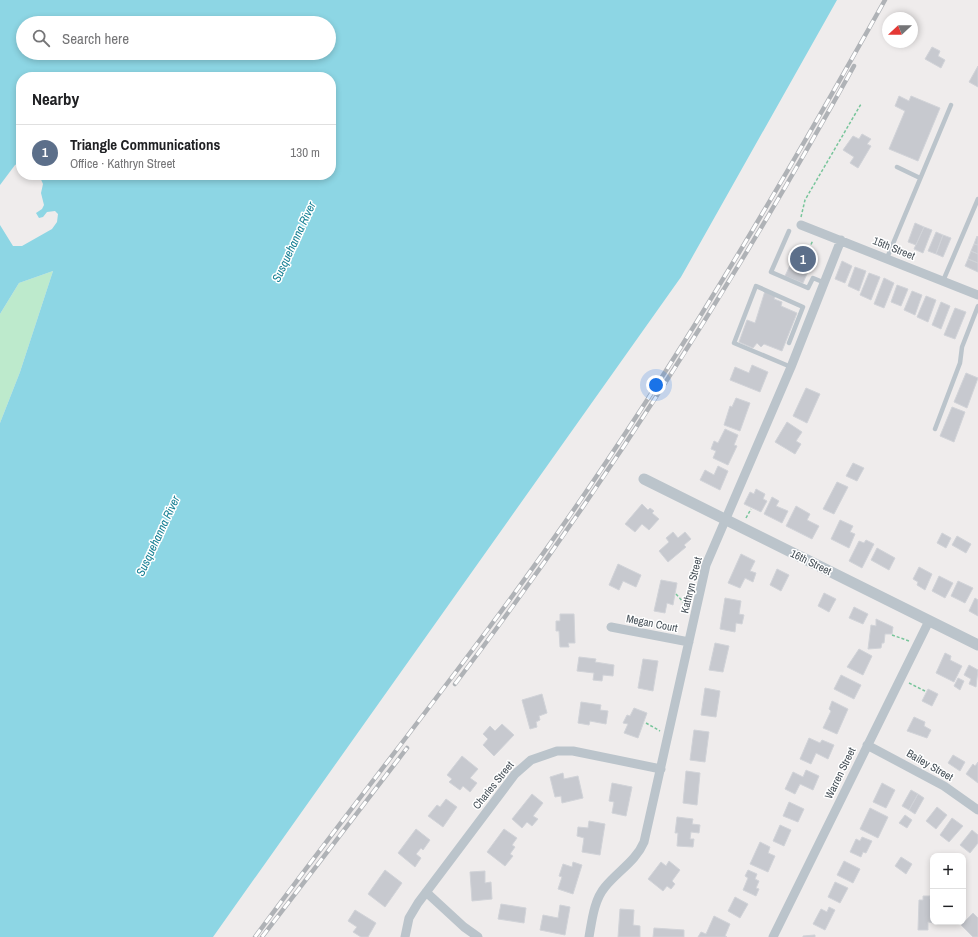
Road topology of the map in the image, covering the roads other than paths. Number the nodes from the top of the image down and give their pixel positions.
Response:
1 (951, 105) dead end
2 (897, 167) dead end
3 (920, 178) junction
4 (978, 199) edge
5 (801, 225) road end
6 (789, 231) dead end
7 (841, 240) junction
8 (887, 258) junction
9 (943, 281) junction
10 (825, 283) junction
11 (978, 295) edge
12 (978, 306) edge
13 (789, 343) dead end
14 (790, 367) junction
15 (935, 429) dead end
16 (644, 479) dead end
17 (726, 520) junction
18 (929, 621) junction
19 (611, 627) dead end
20 (689, 642) junction
21 (978, 645) edge
22 (867, 745) junction
23 (661, 769) junction
24 (978, 810) edge
25 (426, 892) junction
26 (404, 937) edge
27 (478, 937) edge
28 (589, 937) edge
29 (773, 937) edge

1 - 3 lane
2 - 3 lane
3 - 8 lane
4 - 9 lane
5 - 7 street, 15th Street
6 - 10 lane
7 - 8 street, 15th Street
7 - 10 street, Kathryn Street
8 - 9 street, 15th Street
9 - 11 street, 15th Street
10 - 14 street, Kathryn Street
12 - 15 lane
13 - 14 lane
14 - 17 street, Kathryn Street
16 - 17 street, 16th Street
17 - 18 street, 16th Street
17 - 20 street, Kathryn Street
18 - 21 street, 16th Street
18 - 22 street, Warren Street
19 - 20 street, Megan Court
20 - 23 street, Kathryn Street
22 - 24 street, Bailey Street
22 - 29 street, Warren Street
23 - 25 street, Charles Street
23 - 28 street, Kathryn Street
25 - 26 street, Charles Street
25 - 27 street

